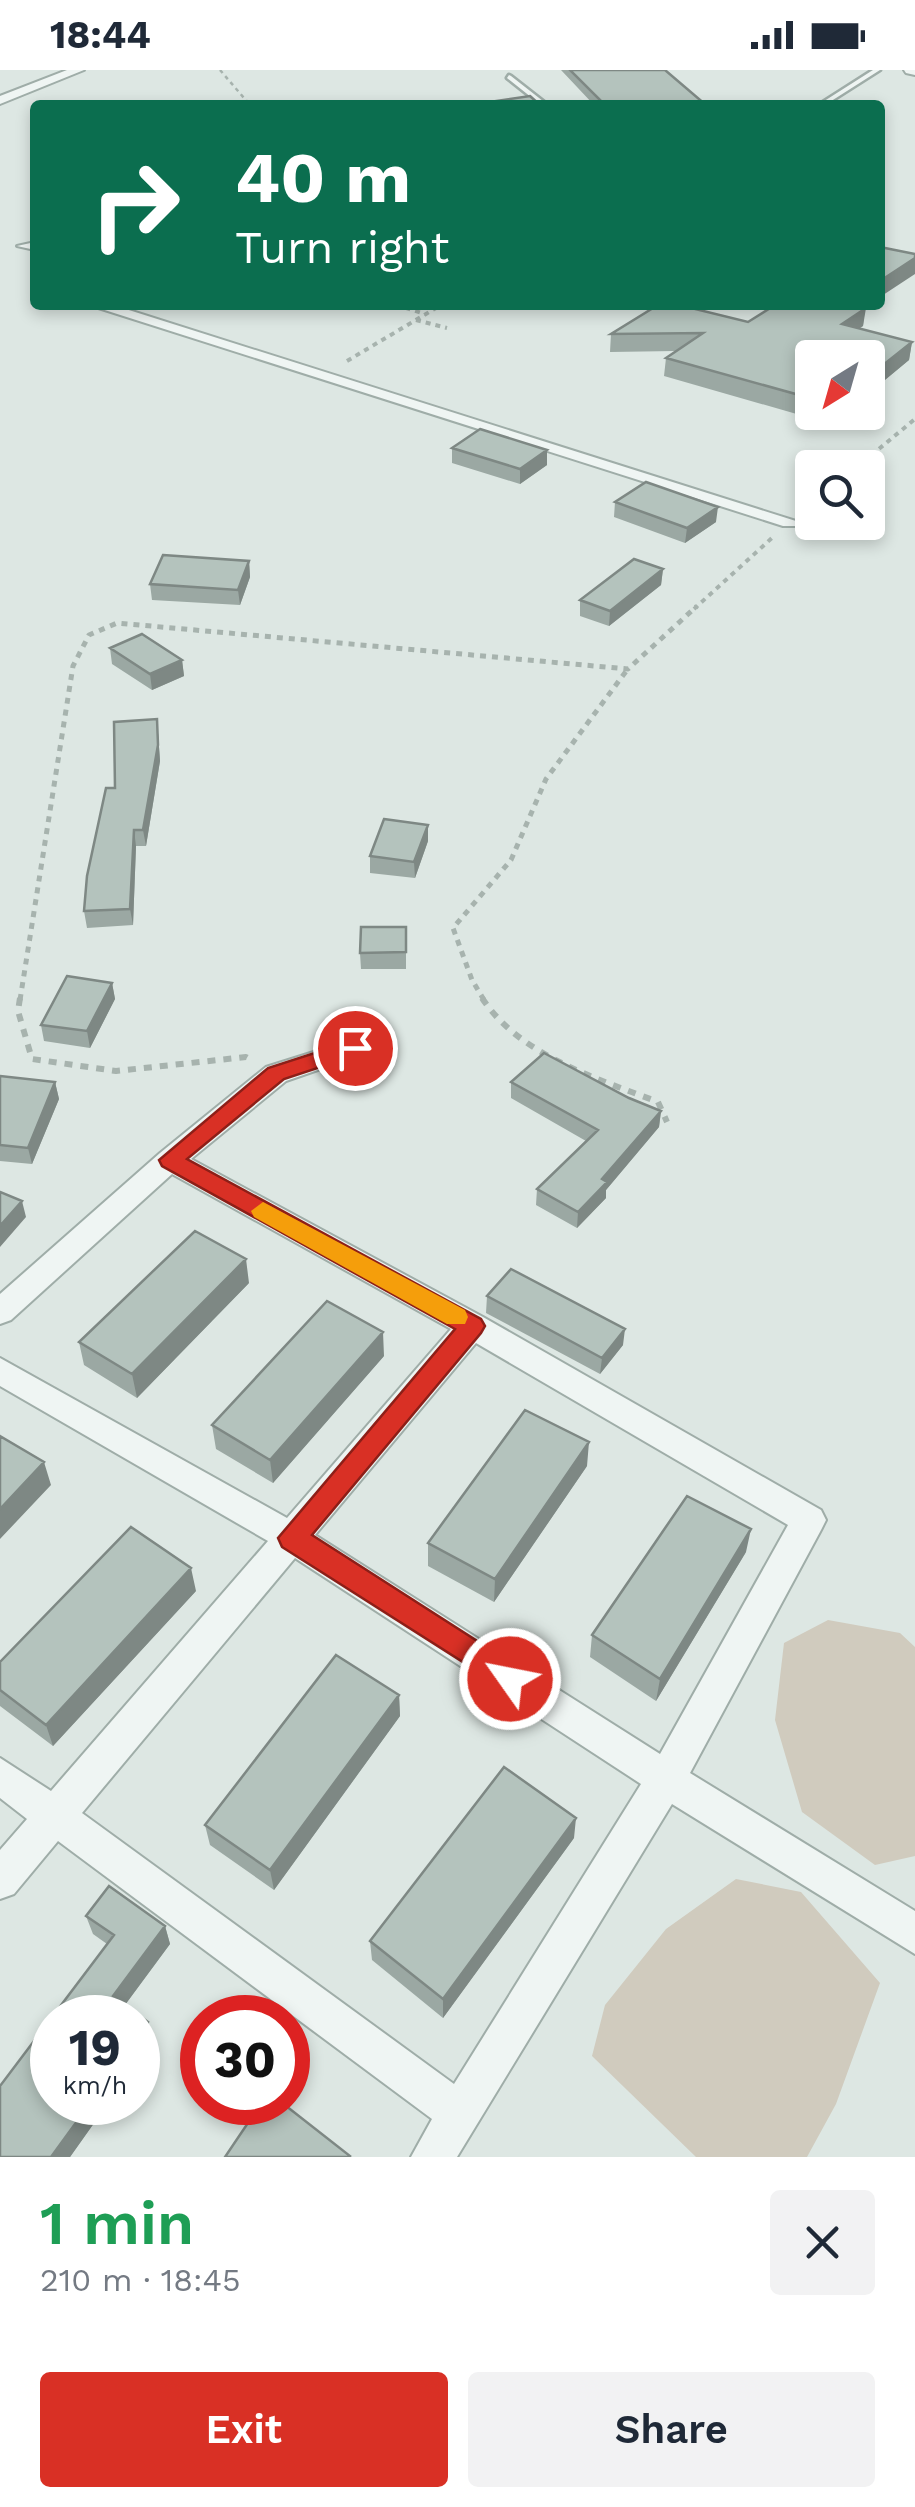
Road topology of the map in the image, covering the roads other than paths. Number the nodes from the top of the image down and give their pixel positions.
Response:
1 (78, 70) edge
2 (877, 70) edge
3 (509, 78) dead end
4 (0, 100) edge
5 (538, 100) edge
6 (829, 100) edge
7 (113, 310) edge
8 (790, 522) road end
9 (355, 1048) dead end
10 (170, 1160) junction
11 (0, 1312) edge
12 (472, 1326) junction
13 (0, 1370) edge
14 (292, 1538) junction
15 (0, 1776) edge
16 (666, 1779) junction
17 (56, 1816) junction
18 (0, 1880) edge
19 (915, 1934) edge
20 (460, 2114) junction
21 (432, 2157) edge

1 - 4 street
2 - 6 lane
3 - 5 lane
7 - 8 street
9 - 10 street
10 - 11 street
10 - 12 street
12 - 14 street
12 - 16 street
13 - 14 street
14 - 16 street
14 - 17 street
15 - 17 street
16 - 19 street
16 - 20 street
17 - 18 street
17 - 20 street
20 - 21 street

